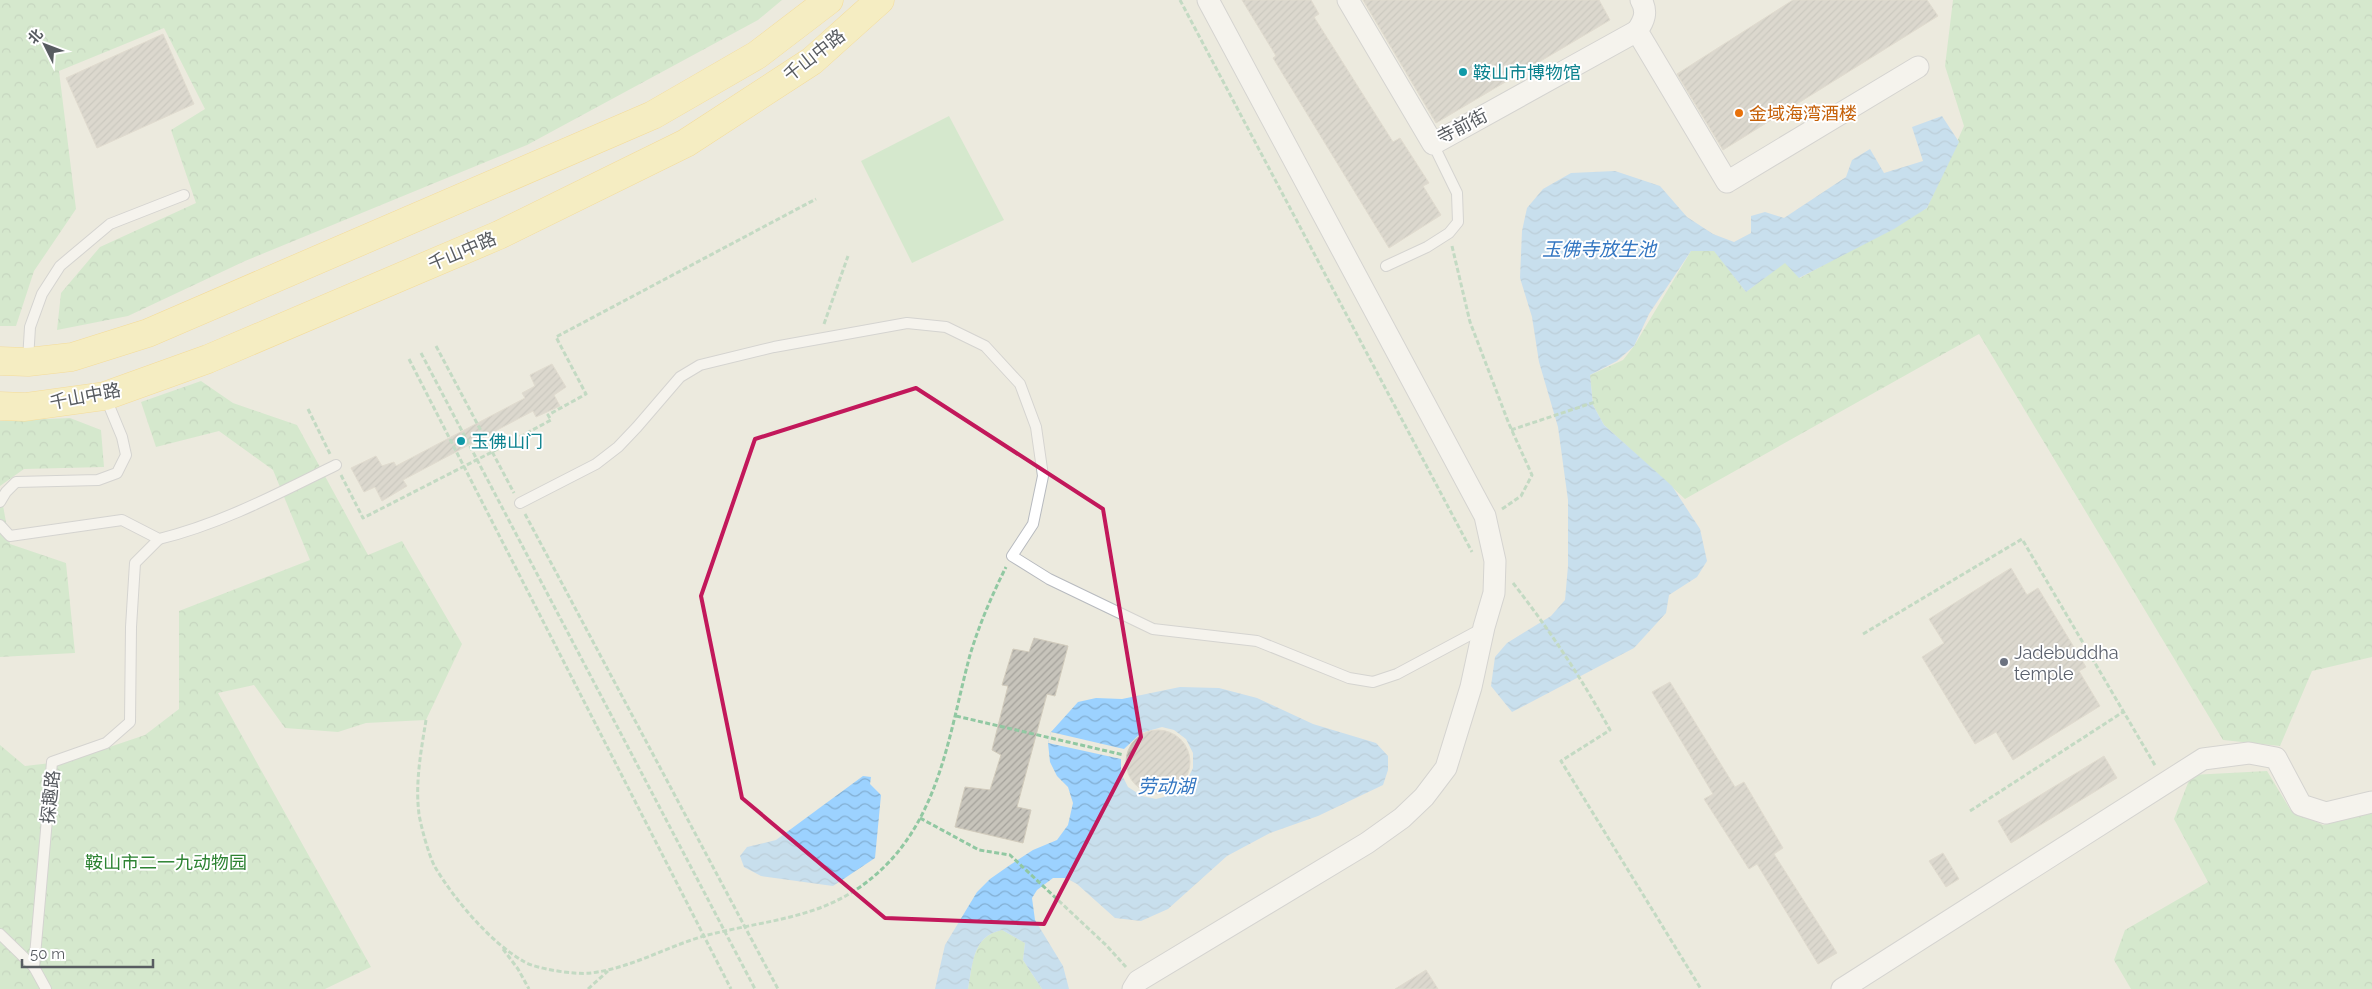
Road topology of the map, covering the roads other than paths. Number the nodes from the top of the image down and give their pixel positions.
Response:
1 (829, 0) edge
2 (880, 0) edge
3 (1208, 0) edge
4 (1348, 0) edge
5 (1641, 0) edge
6 (1637, 31) junction
7 (1918, 67) dead end
8 (1433, 144) junction
9 (184, 194) dead end
10 (1386, 266) dead end
11 (0, 361) edge
12 (28, 362) junction
13 (105, 396) junction
14 (0, 406) edge
15 (336, 465) road end
16 (0, 502) edge
17 (520, 503) road end
18 (0, 525) edge
19 (159, 539) junction
20 (1484, 627) junction
21 (2372, 802) edge
22 (0, 934) edge
23 (34, 967) junction
24 (1136, 985) edge
25 (46, 989) edge
26 (1842, 989) edge

1 - 12 main road, 千山中路
2 - 13 main road, 千山中路
3 - 20 street
4 - 8 street, 寺前街
5 - 6 street
6 - 7 street
6 - 8 street, 寺前街
8 - 10 lane
9 - 12 lane
11 - 12 main road, 千山中路
13 - 14 main road, 千山中路
13 - 16 lane
15 - 19 lane
17 - 20 lane
18 - 19 lane
19 - 23 lane, 探趣路
20 - 24 street
21 - 26 street
22 - 23 lane
23 - 25 lane

